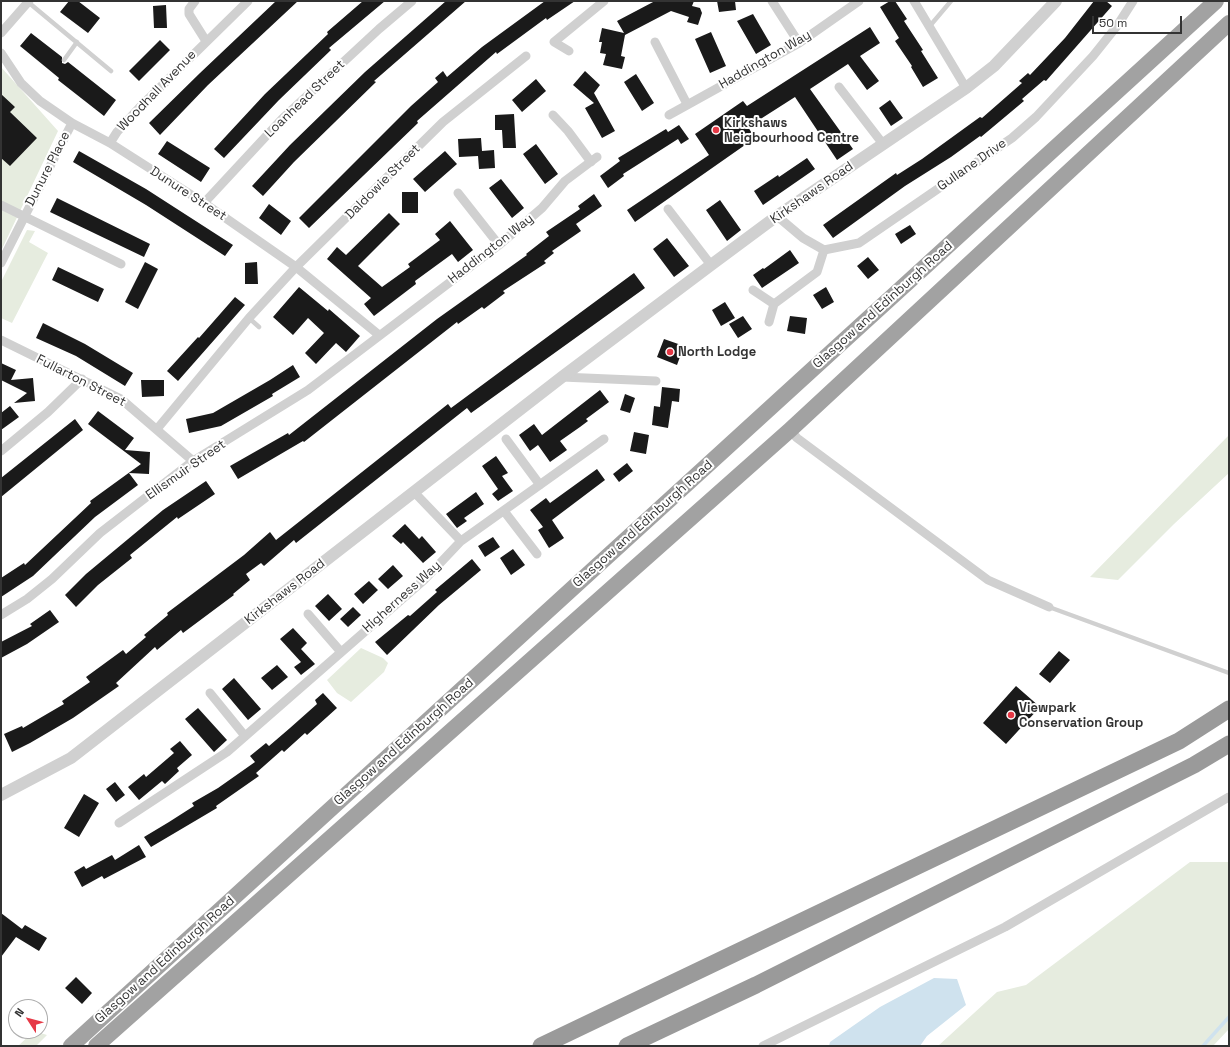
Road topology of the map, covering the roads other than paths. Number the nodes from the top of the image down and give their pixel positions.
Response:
1 (196, 1) edge
2 (248, 1) edge
3 (412, 1) edge
4 (604, 1) edge
5 (772, 1) edge
6 (859, 1) edge
7 (914, 1) edge
8 (951, 1) edge
9 (1056, 1) edge
10 (1133, 1) edge
11 (1216, 1) edge
12 (29, 2) edge
13 (1229, 23) edge
14 (928, 27) junction
15 (1, 33) edge
16 (206, 41) junction
17 (77, 42) junction
18 (655, 42) dead end
19 (799, 42) junction
20 (569, 51) dead end
21 (1, 53) edge
22 (526, 56) dead end
23 (64, 60) dead end
24 (111, 71) dead end
25 (839, 87) dead end
26 (966, 88) junction
27 (687, 104) junction
28 (553, 115) dead end
29 (669, 115) dead end
30 (72, 123) junction
31 (110, 143) junction
32 (884, 144) junction
33 (458, 193) dead end
34 (204, 203) junction
35 (1, 205) edge
36 (668, 209) dead end
37 (24, 215) junction
38 (777, 216) junction
39 (499, 245) junction
40 (824, 250) junction
41 (1, 263) edge
42 (121, 264) dead end
43 (711, 265) junction
44 (296, 267) junction
45 (753, 290) dead end
46 (774, 304) junction
47 (249, 318) junction
48 (769, 322) dead end
49 (259, 326) dead end
50 (379, 335) junction
51 (1, 340) edge
52 (562, 377) junction
53 (82, 379) junction
54 (656, 381) dead end
55 (157, 429) junction
56 (790, 430) junction
57 (604, 438) dead end
58 (506, 439) dead end
59 (1, 451) edge
60 (193, 461) junction
61 (540, 485) junction
62 (414, 492) junction
63 (504, 511) junction
64 (461, 541) junction
65 (537, 554) dead end
66 (1049, 607) joint
67 (308, 614) dead end
68 (1, 615) edge
69 (341, 652) junction
70 (1227, 672) edge
71 (210, 693) dead end
72 (1229, 709) edge
73 (245, 736) junction
74 (1229, 744) edge
75 (1, 795) edge
76 (1229, 797) edge
77 (119, 823) dead end
78 (71, 1046) edge
79 (96, 1046) edge
80 (541, 1046) edge
81 (627, 1046) edge
82 (763, 1046) edge

1 - 16 street, Woodhall Avenue
2 - 16 street, Woodhall Avenue
3 - 34 street, Loanhead Street
4 - 20 street
5 - 19 street
6 - 19 street, Haddington Way
7 - 14 street
8 - 14 lane
9 - 26 street, Kirkshaws Road
10 - 40 street, Gullane Drive
11 - 78 highway, Glasgow and Edinburgh Road
12 - 15 street
12 - 17 lane
13 - 56 highway, Glasgow and Edinburgh Road
14 - 26 street
16 - 31 street, Woodhall Avenue
17 - 23 lane
17 - 24 lane
18 - 27 street
19 - 27 street, Haddington Way
21 - 30 street, Dunure Street
22 - 44 street, Daldowie Street
25 - 32 street
26 - 32 street, Kirkshaws Road
27 - 29 street, Haddington Way
28 - 39 street, Haddington Way
30 - 31 street, Dunure Street
30 - 37 street, Dunure Place
31 - 34 street, Dunure Street
32 - 38 street, Kirkshaws Road
33 - 39 street
34 - 44 street, Dunure Street
35 - 37 street
36 - 43 street
37 - 41 street, Dunure Place
37 - 42 street, Dunure Place
38 - 40 street
38 - 43 street, Kirkshaws Road
39 - 50 street, Haddington Way
40 - 46 street
43 - 52 street, Kirkshaws Road
44 - 47 street, Daldowie Street
44 - 50 street, Dunure Street
45 - 46 street
46 - 48 street
47 - 49 lane
47 - 55 street, Daldowie Street
50 - 60 street, Ellismuir Street
51 - 53 street, Fullarton Street
52 - 54 street
52 - 62 street, Kirkshaws Road
53 - 55 street, Fullarton Street
53 - 59 street
55 - 60 street, Fullarton Street
56 - 66 street
56 - 79 highway, Glasgow and Edinburgh Road
57 - 61 street, Higherness Way
58 - 61 street
60 - 68 street, Ellismuir Street
61 - 63 street, Higherness Way
62 - 64 street
62 - 75 street, Kirkshaws Road
63 - 64 street, Higherness Way
63 - 65 street
64 - 69 street, Higherness Way
66 - 70 lane
67 - 69 street
69 - 73 street, Higherness Way
71 - 73 street
72 - 80 highway
73 - 77 street, Higherness Way
74 - 81 highway
76 - 82 street

